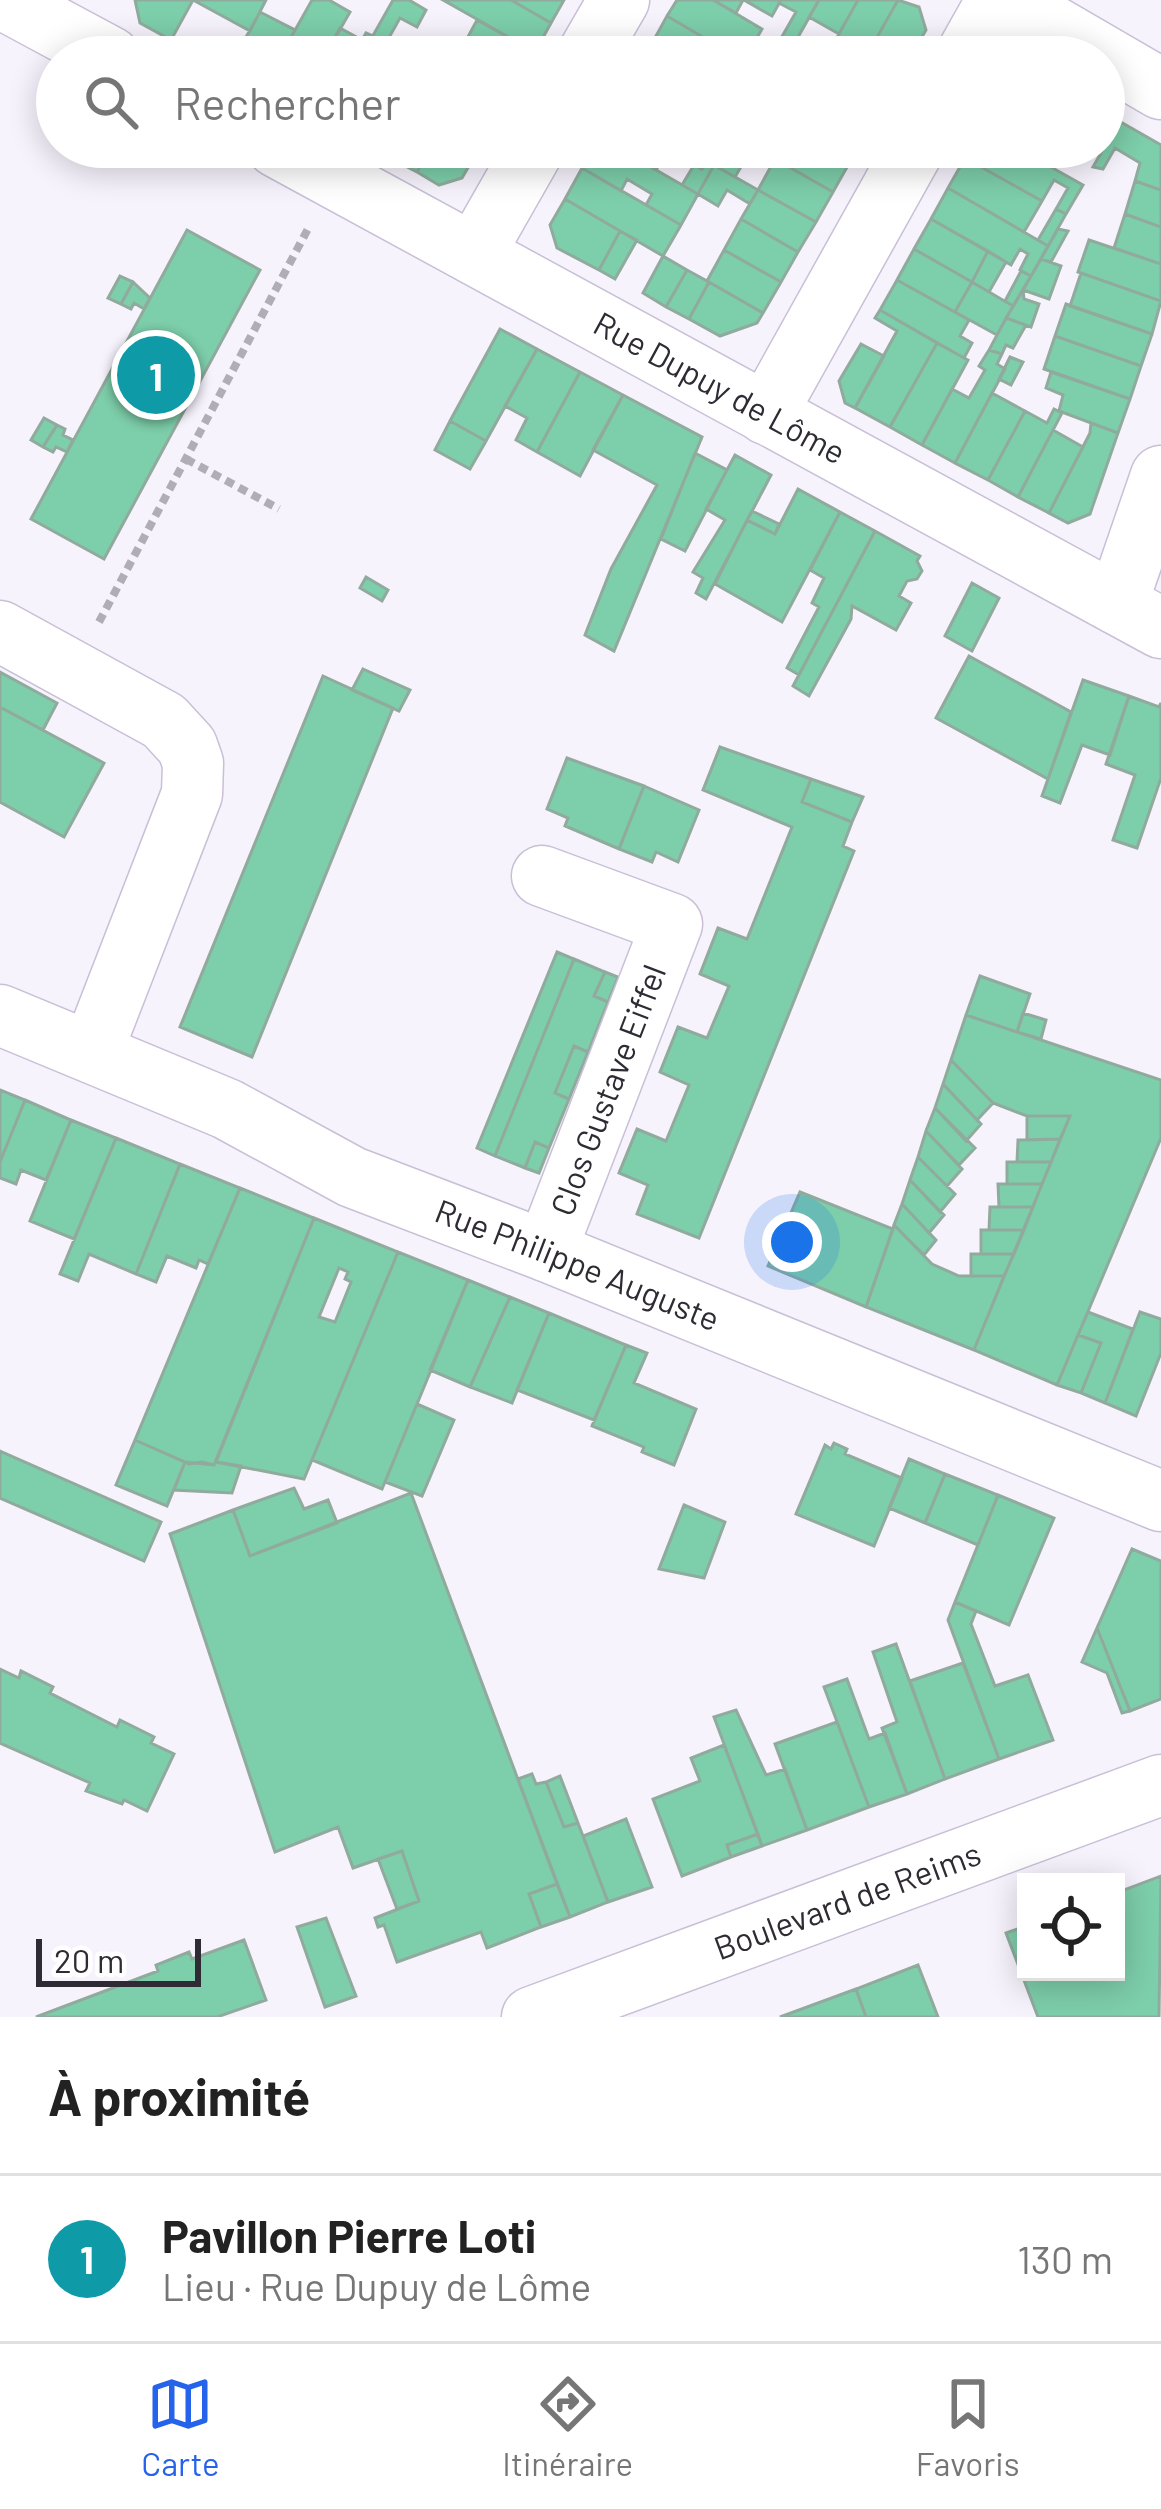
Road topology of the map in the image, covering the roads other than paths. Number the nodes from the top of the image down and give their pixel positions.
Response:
1 (4, 0) edge
2 (619, 0) edge
3 (997, 0) edge
4 (1008, 0) edge
5 (82, 29) edge
6 (598, 36) edge
7 (977, 36) edge
8 (1070, 36) edge
9 (1125, 68) edge
10 (1161, 89) edge
11 (316, 168) edge
12 (523, 168) edge
13 (903, 168) edge
14 (474, 254) junction
15 (766, 414) junction
16 (1161, 476) edge
17 (1139, 616) edge
18 (0, 631) edge
19 (542, 876) dead end
20 (0, 1015) edge
21 (92, 1052) junction
22 (546, 1251) junction
23 (1161, 1501) edge
24 (1161, 1785) edge
25 (532, 2017) edge

1 - 5 street
2 - 6 street
3 - 7 street
4 - 8 street
9 - 10 street
11 - 14 street, Rue Dupuy de Lôme
12 - 14 street
13 - 15 street
14 - 15 street, Rue Dupuy de Lôme
15 - 17 street, Rue Dupuy de Lôme
16 - 17 street
18 - 21 street
19 - 22 street, Clos Gustave Eiffel
20 - 21 street, Rue Philippe Auguste
21 - 22 street, Rue Philippe Auguste
22 - 23 street, Rue Philippe Auguste
24 - 25 street, Boulevard de Reims

